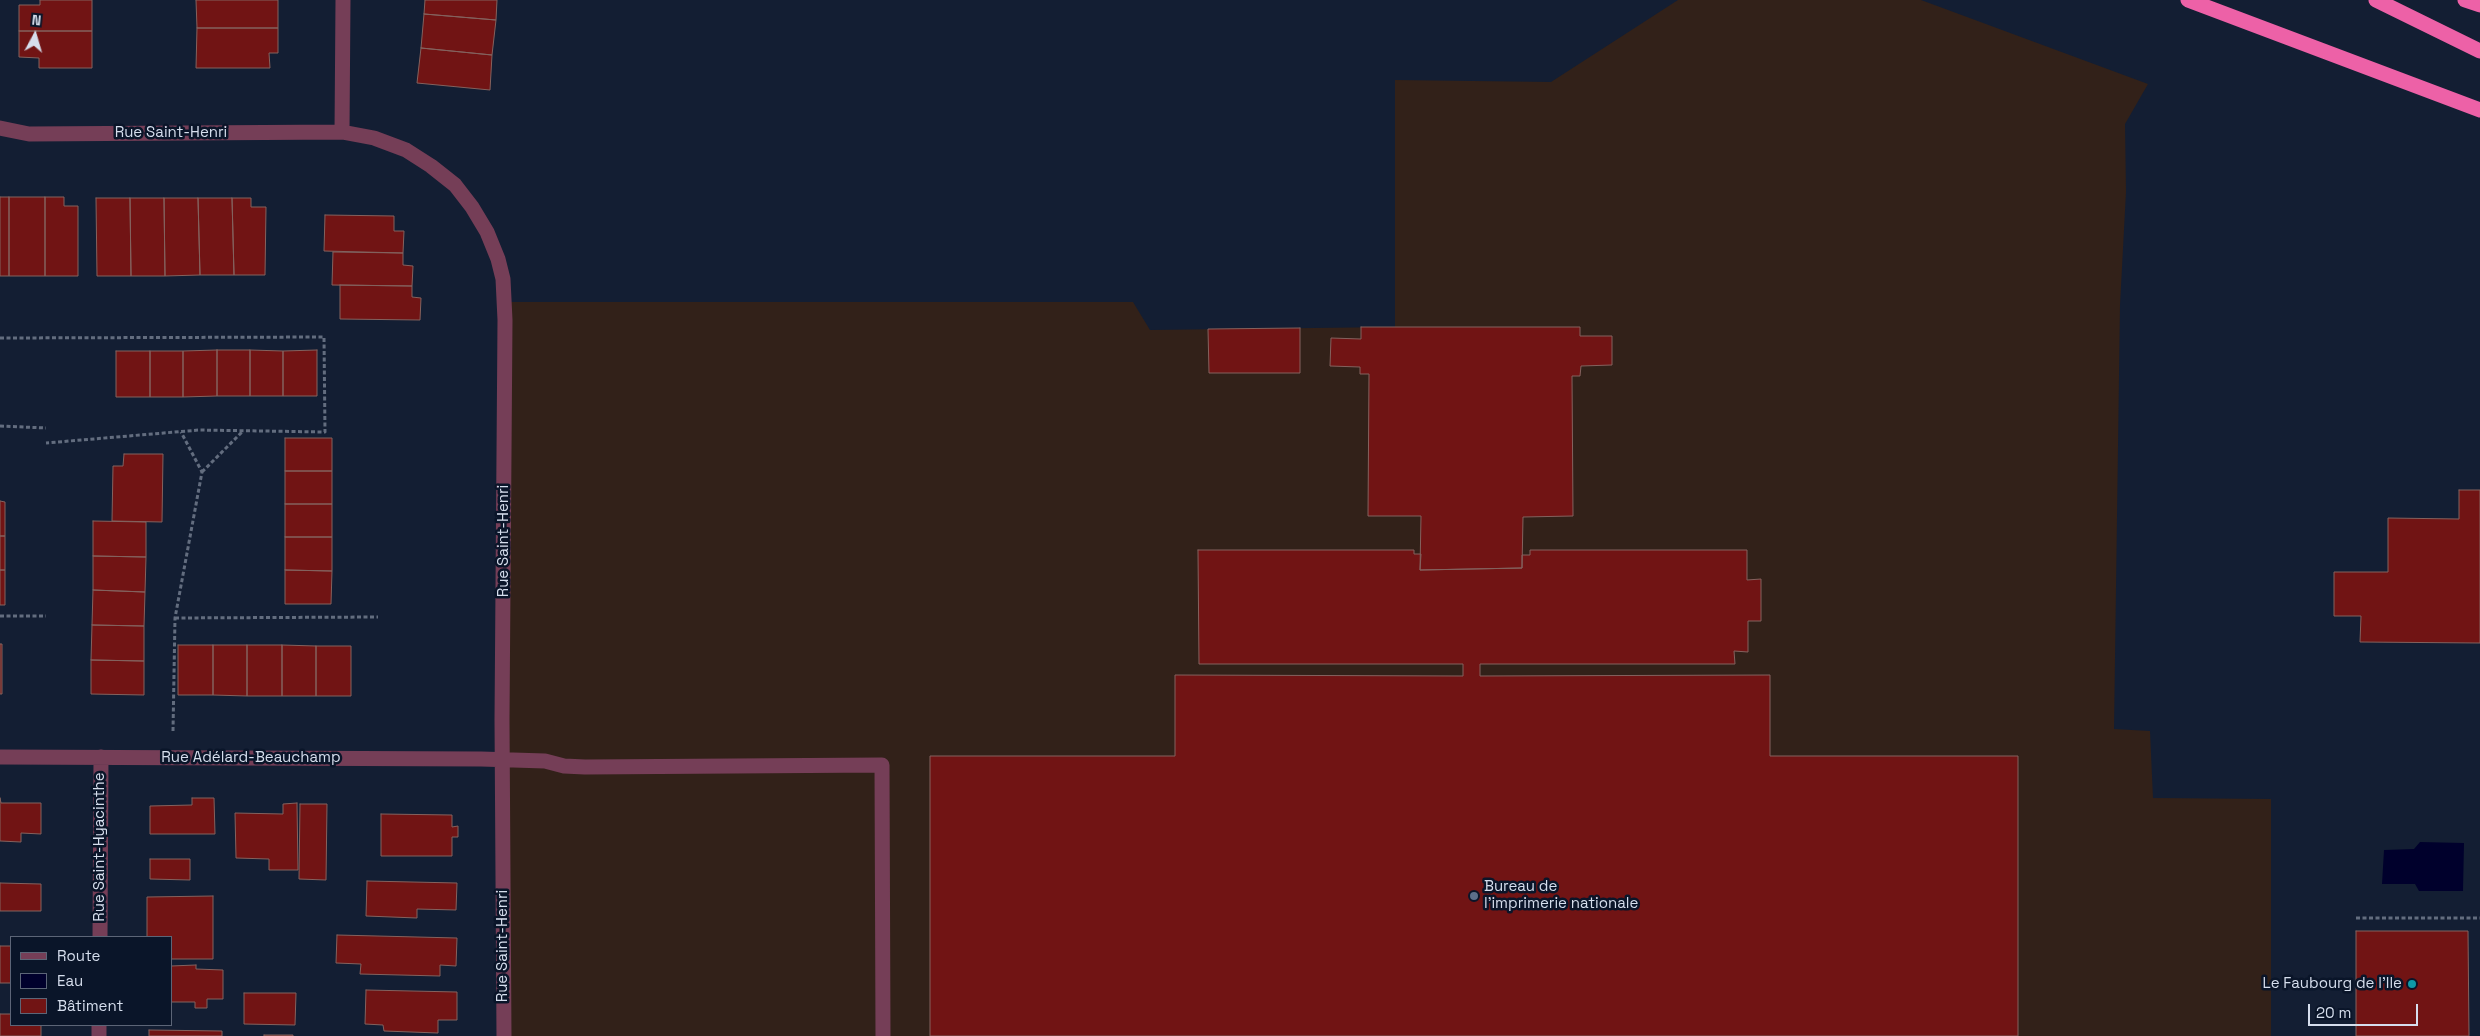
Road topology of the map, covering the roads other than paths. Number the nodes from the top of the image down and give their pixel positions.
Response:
1 (343, 0) edge
2 (2188, 0) edge
3 (2376, 0) edge
4 (2465, 0) edge
5 (2480, 5) edge
6 (2480, 51) edge
7 (2480, 110) edge
8 (0, 128) edge
9 (342, 132) junction
10 (0, 757) edge
11 (101, 757) junction
12 (502, 759) junction
13 (100, 936) edge
14 (504, 1036) edge
15 (883, 1036) edge

1 - 9 street
2 - 7 highway
3 - 6 highway
4 - 5 highway
8 - 9 street, Rue Saint-Henri
9 - 12 street, Rue Saint-Henri
10 - 11 street, Rue Adélard-Beauchamp
11 - 12 street, Rue Adélard-Beauchamp
11 - 13 street, Rue Saint-Hyacinthe
12 - 14 street, Rue Saint-Henri
12 - 15 street, Rue Adélard-Beauchamp

